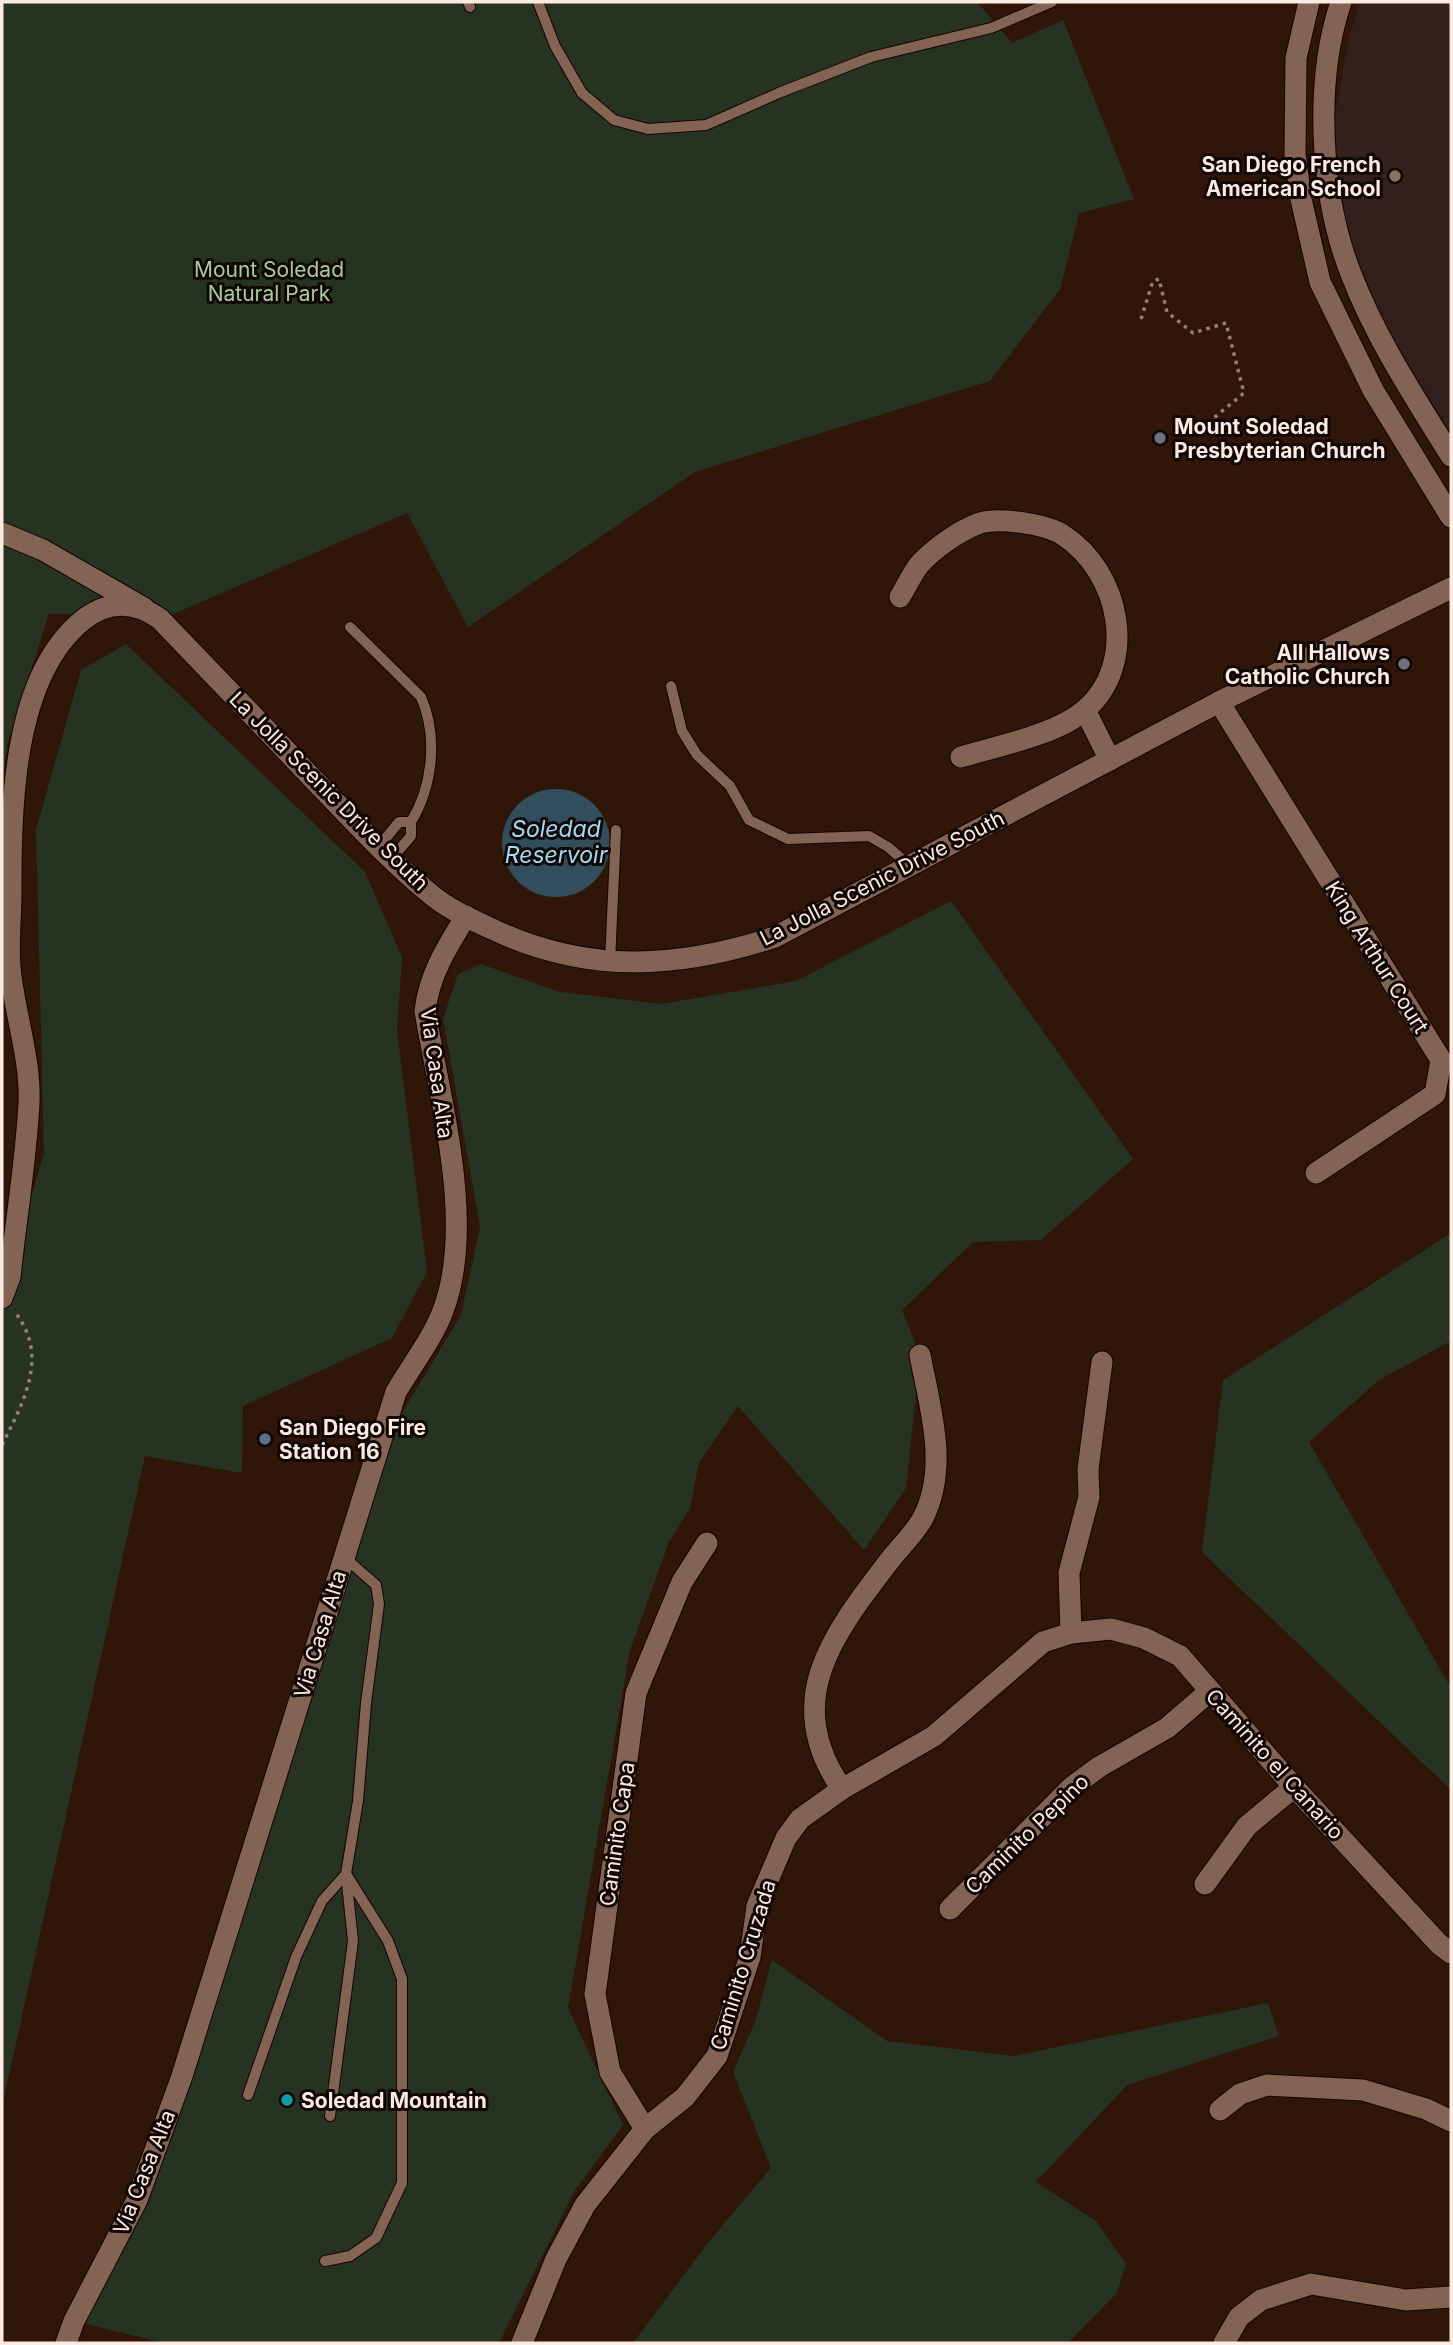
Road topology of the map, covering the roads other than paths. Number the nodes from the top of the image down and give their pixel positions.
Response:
1 (538, 2) edge
2 (1052, 2) edge
3 (1309, 2) edge
4 (1341, 2) edge
5 (1451, 456) edge
6 (1451, 517) edge
7 (2, 533) edge
8 (1451, 588) edge
9 (900, 597) dead end
10 (144, 608) junction
11 (351, 627) dead end
12 (671, 686) dead end
13 (1219, 702) junction
14 (1085, 710) junction
15 (961, 757) dead end
16 (1110, 760) junction
17 (411, 822) junction
18 (616, 830) dead end
19 (384, 851) junction
20 (910, 866) junction
21 (466, 916) junction
22 (610, 962) junction
23 (1315, 1173) dead end
24 (5, 1302) edge
25 (920, 1355) dead end
26 (1101, 1362) dead end
27 (707, 1544) dead end
28 (344, 1557) junction
29 (1071, 1633) junction
30 (1210, 1691) junction
31 (1294, 1787) junction
32 (842, 1789) junction
33 (346, 1874) junction
34 (1205, 1884) dead end
35 (950, 1909) dead end
36 (1451, 1953) edge
37 (248, 2095) dead end
38 (1220, 2110) dead end
39 (330, 2116) dead end
40 (1451, 2121) edge
41 (645, 2129) junction
42 (325, 2261) dead end
43 (1451, 2297) edge
44 (66, 2343) edge
45 (522, 2343) edge
46 (1224, 2343) edge

1 - 2 lane
3 - 6 street
4 - 5 street
7 - 10 street, La Jolla Scenic Drive South
8 - 13 street, La Jolla Scenic Drive South
9 - 14 street
10 - 19 street, La Jolla Scenic Drive South
10 - 24 street
11 - 17 lane
12 - 20 lane
13 - 16 street, La Jolla Scenic Drive South
13 - 23 street, King Arthur Court
14 - 15 street
14 - 16 street
16 - 20 street, La Jolla Scenic Drive South
17 - 19 lane
17 - 19 lane
18 - 22 lane
19 - 21 street, La Jolla Scenic Drive South
20 - 22 street, La Jolla Scenic Drive South
21 - 22 street, La Jolla Scenic Drive South
21 - 28 street, Via Casa Alta
25 - 32 street
26 - 29 street
27 - 41 street, Caminito Capa
28 - 33 lane
28 - 44 street, Via Casa Alta
29 - 30 street, Caminito el Canario
29 - 32 street, Caminito Cruzada
30 - 31 street, Caminito el Canario
30 - 35 street, Caminito Pepino
31 - 34 street
31 - 36 street, Caminito el Canario
32 - 41 street, Caminito Cruzada
33 - 37 lane
33 - 39 lane
33 - 42 lane
38 - 40 street
41 - 45 street, Caminito Cruzada
43 - 46 street

